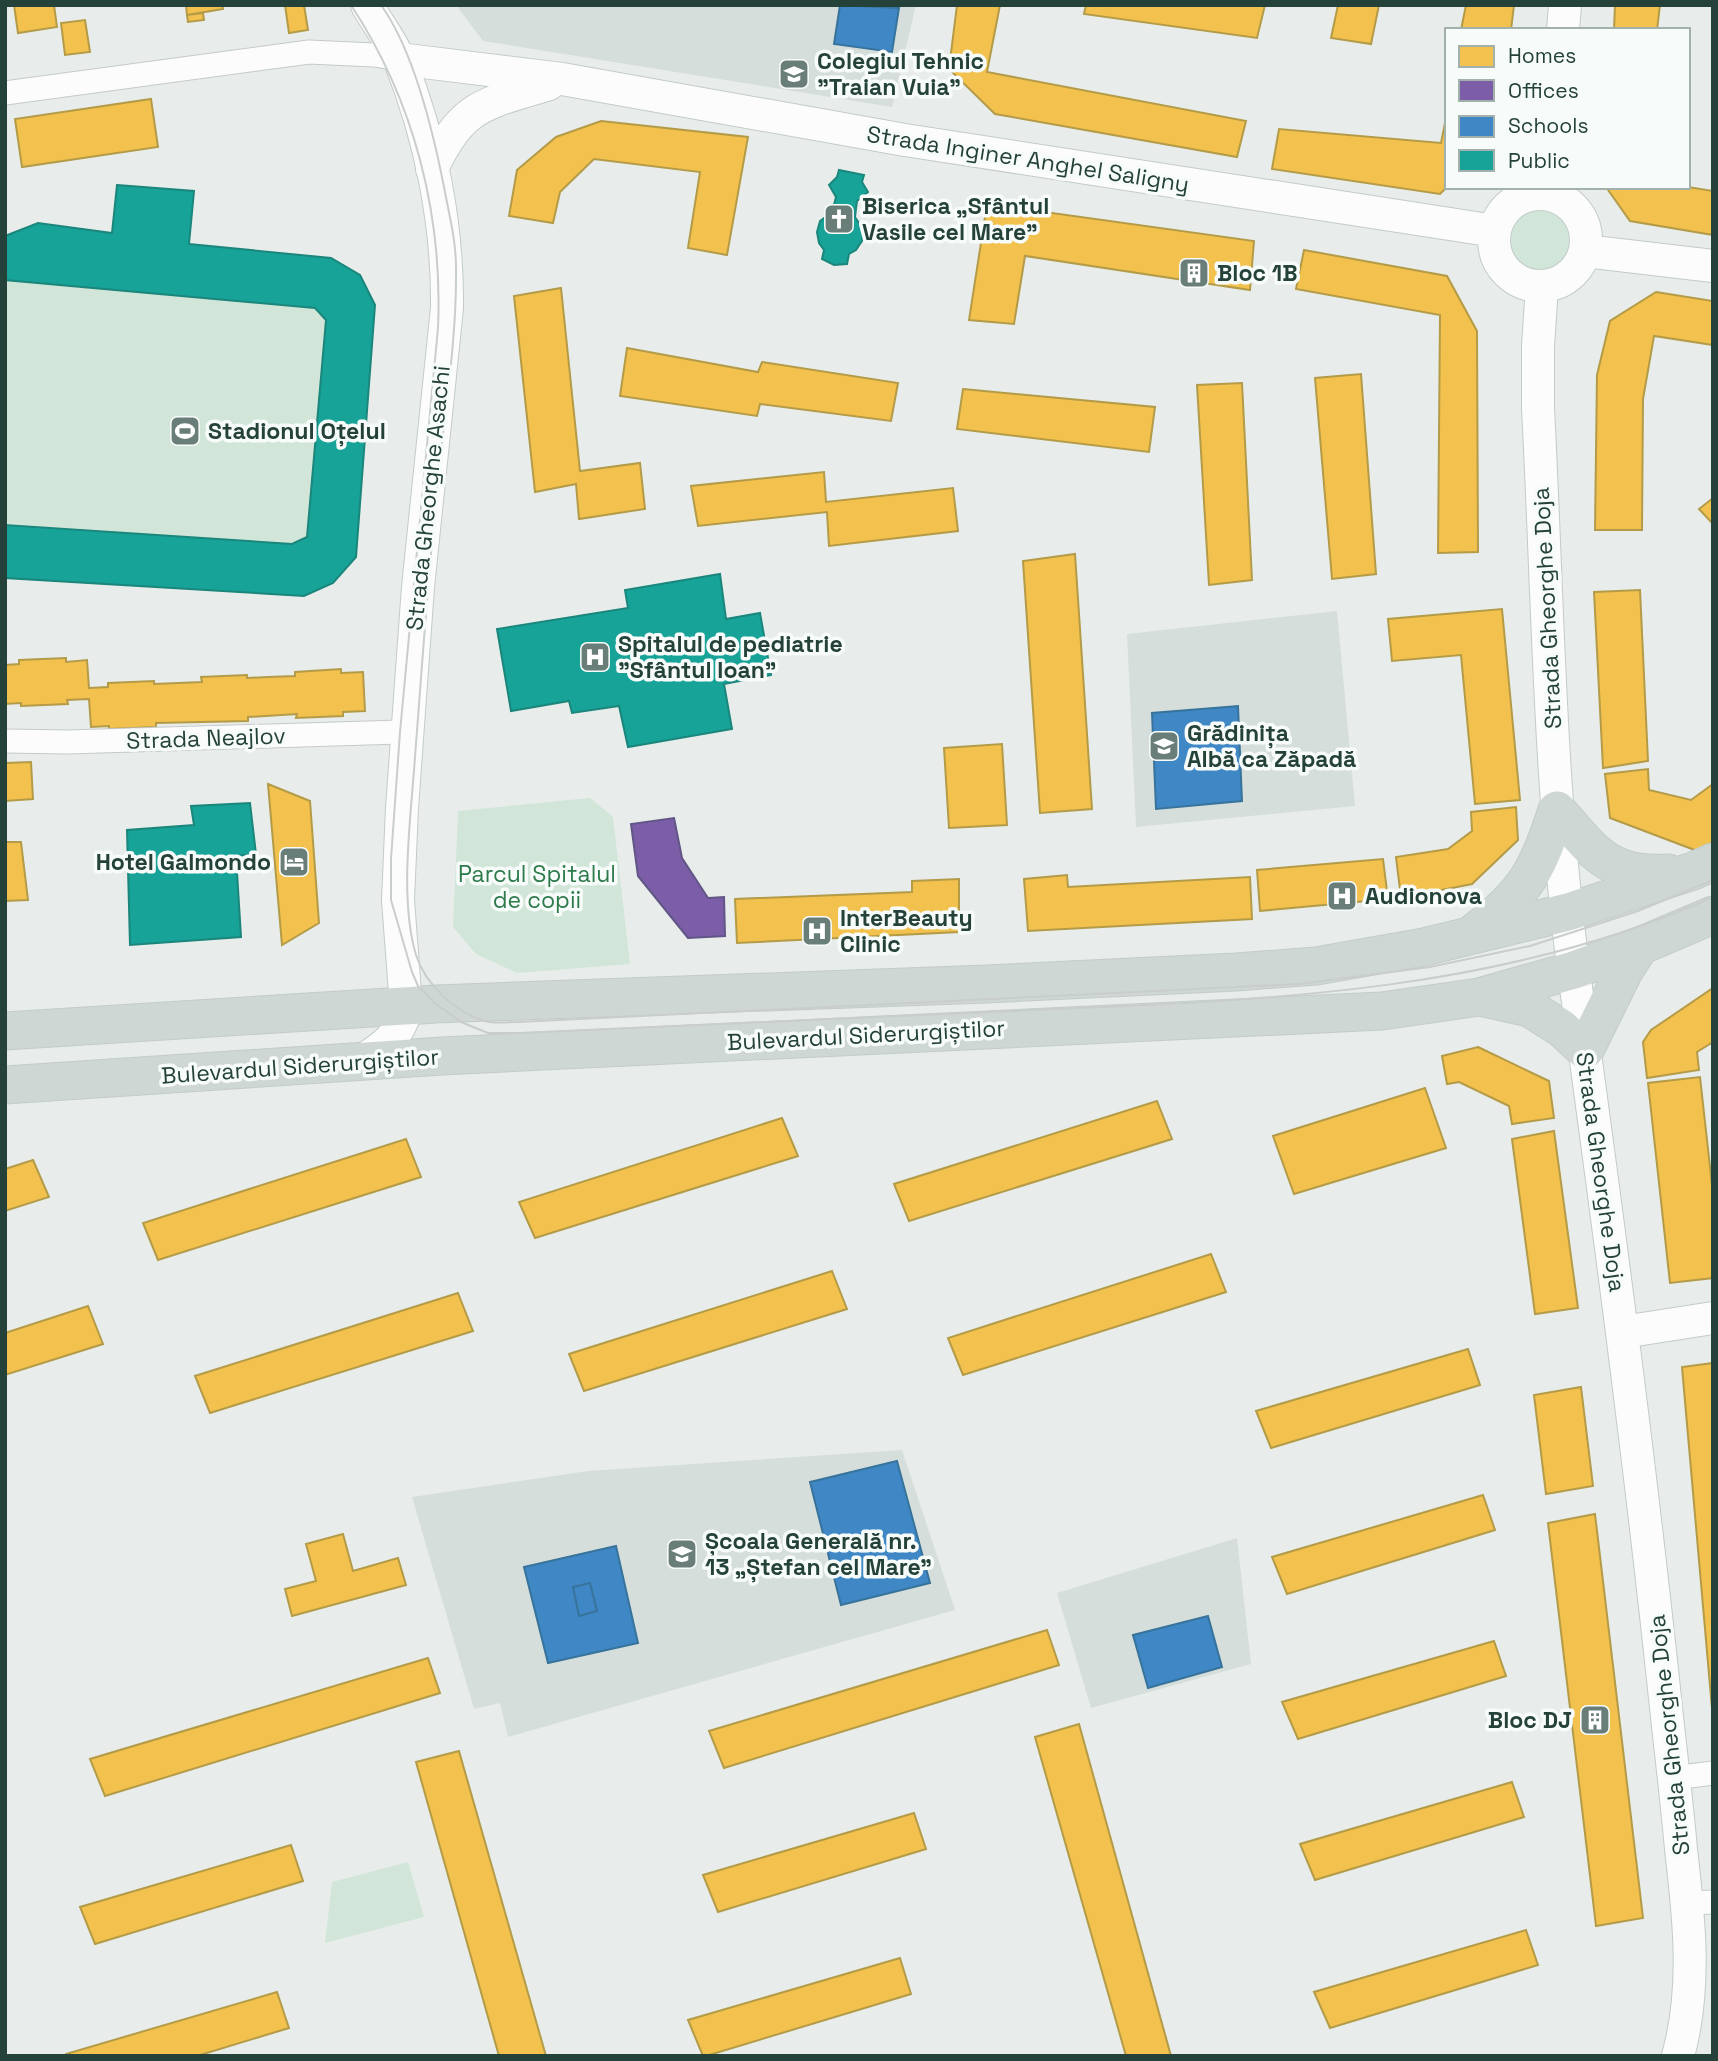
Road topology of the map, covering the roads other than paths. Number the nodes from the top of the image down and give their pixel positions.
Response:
1 (366, 5) edge
2 (1565, 5) edge
3 (1563, 28) edge
4 (399, 59) junction
5 (562, 79) junction
6 (5, 93) edge
7 (432, 169) junction
8 (1546, 190) edge
9 (1495, 231) junction
10 (1585, 251) junction
11 (1713, 266) edge
12 (1542, 286) junction
13 (407, 735) junction
14 (5, 741) edge
15 (1557, 810) junction
16 (1703, 866) edge
17 (1568, 912) junction
18 (1713, 915) edge
19 (1468, 937) junction
20 (1640, 946) junction
21 (1574, 970) junction
22 (1479, 996) junction
23 (406, 1006) junction
24 (5, 1031) edge
25 (1585, 1050) junction
26 (360, 1061) junction
27 (5, 1085) edge
28 (1713, 1318) edge
29 (1623, 1332) junction
30 (1713, 1773) edge
31 (1674, 1778) junction
32 (1700, 1903) edge
33 (1678, 2056) edge

1 - 4 street, Strada Gheorghe Asachi
2 - 3 street
4 - 5 street, Strada Inginer Anghel Saligny
4 - 6 street
4 - 7 street, Strada Gheorghe Asachi
5 - 7 street
5 - 9 street, Strada Inginer Anghel Saligny
7 - 13 street, Strada Gheorghe Asachi
8 - 9 street
8 - 10 street
9 - 12 street
10 - 11 street
10 - 12 street
12 - 15 street, Strada Gheorghe Doja
13 - 14 street, Strada Neajlov
13 - 23 street, Strada Gheorghe Asachi
15 - 16 main road
15 - 17 street, Strada Gheorghe Doja
15 - 19 main road
16 - 17 main road, Bulevardul Siderurgiștilor
17 - 19 main road, Bulevardul Siderurgiștilor
17 - 21 street, Strada Gheorghe Doja
18 - 20 main road, Bulevardul Siderurgiștilor
19 - 23 main road, Bulevardul Siderurgiștilor
20 - 21 main road, Bulevardul Siderurgiștilor
20 - 25 main road
21 - 22 main road, Bulevardul Siderurgiștilor
21 - 25 street, Strada Gheorghe Doja
22 - 25 main road
22 - 26 main road, Bulevardul Siderurgiștilor
23 - 24 main road, Bulevardul Siderurgiștilor
23 - 26 street
25 - 29 street, Strada Gheorghe Doja
26 - 27 main road, Bulevardul Siderurgiștilor
28 - 29 street
29 - 31 street, Strada Gheorghe Doja
30 - 31 street
31 - 32 street, Strada Gheorghe Doja
32 - 33 street, Strada Gheorghe Doja

